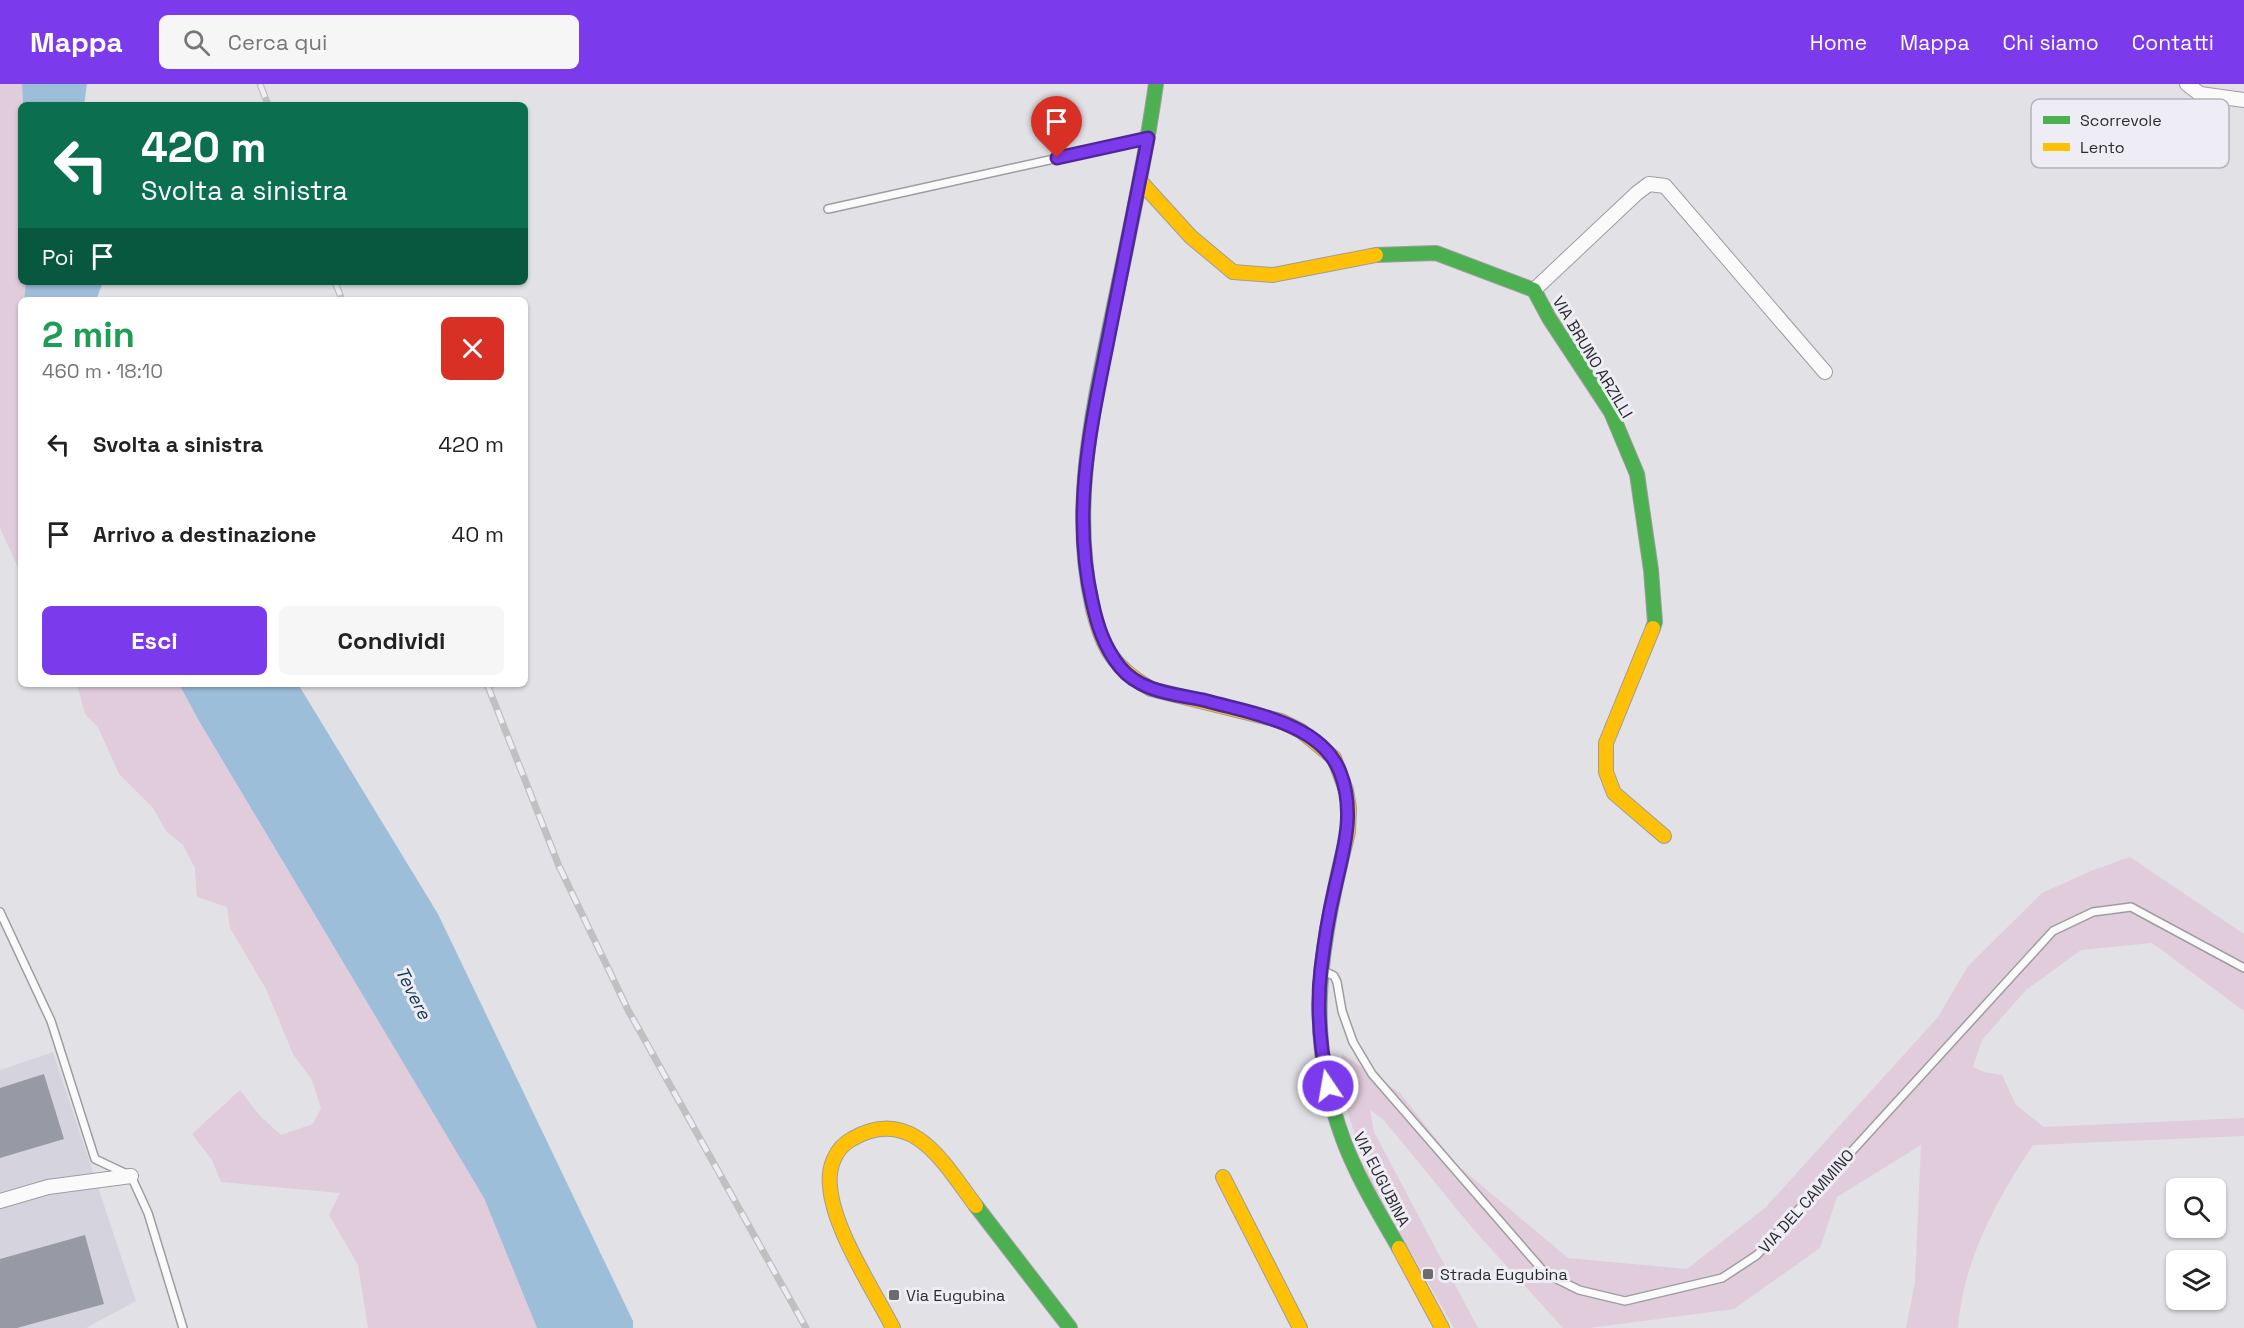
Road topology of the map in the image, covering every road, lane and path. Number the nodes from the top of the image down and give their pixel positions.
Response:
1 (1156, 84) edge
2 (2187, 84) edge
3 (2244, 100) edge
4 (1148, 138) junction
5 (1140, 181) junction
6 (828, 209) dead end
7 (1534, 290) junction
8 (1825, 372) dead end
9 (1664, 836) dead end
10 (0, 912) edge
11 (2244, 968) edge
12 (1321, 970) junction
13 (131, 1176) junction
14 (1223, 1177) dead end
15 (0, 1201) edge
16 (183, 1328) edge
17 (893, 1328) edge
18 (1070, 1328) edge
19 (1300, 1328) edge
20 (1442, 1328) edge

1 - 4 street, VIA EUGUBINA
2 - 3 street
4 - 5 street, VIA EUGUBINA
4 - 6 lane
5 - 7 street, VIA BRUNO ARZILLI
5 - 12 street, VIA EUGUBINA
7 - 8 street, VIA BRUNO ARZILLI
7 - 9 street, VIA BRUNO ARZILLI
10 - 13 lane
11 - 12 lane, VIA DEL CAMMINO
12 - 20 street, VIA EUGUBINA
13 - 15 street
13 - 16 lane
14 - 19 street
17 - 18 street

